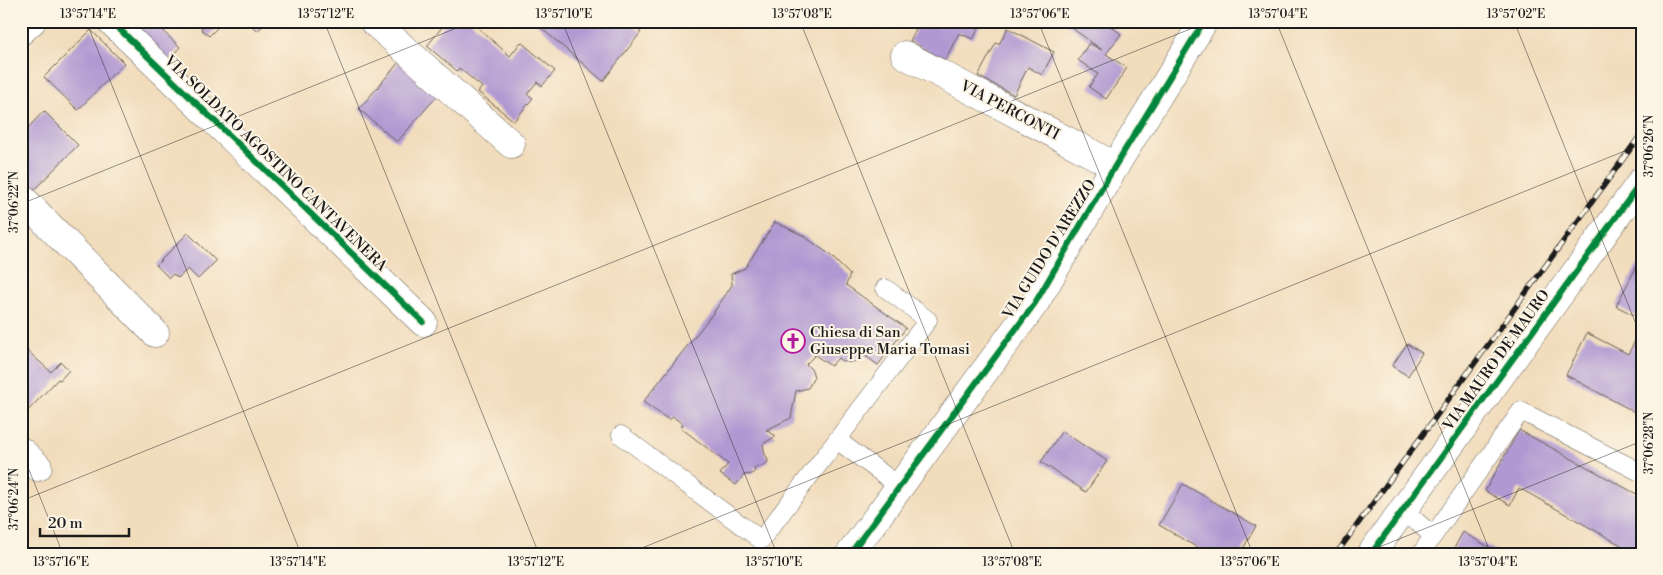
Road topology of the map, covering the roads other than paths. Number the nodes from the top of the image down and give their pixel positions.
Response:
1 (32, 21) edge
2 (111, 21) edge
3 (373, 21) edge
4 (1199, 23) edge
5 (21, 31) edge
6 (905, 54) dead end
7 (511, 144) dead end
8 (1115, 166) junction
9 (1642, 181) edge
10 (21, 196) edge
11 (885, 288) dead end
12 (423, 322) dead end
13 (155, 332) dead end
14 (621, 435) dead end
15 (837, 440) junction
16 (1642, 473) edge
17 (898, 486) junction
18 (1401, 512) junction
19 (1433, 536) junction
20 (850, 554) edge
21 (1371, 554) edge
22 (1421, 554) edge

1 - 5 street
2 - 12 street, VIA SOLDATO AGOSTINO CANTAVENERA
3 - 7 street
4 - 8 street, VIA GUIDO D'AREZZO
6 - 8 street, VIA PERCONTI
8 - 17 street, VIA GUIDO D'AREZZO
9 - 18 street, VIA MAURO DE MAURO
10 - 13 street
11 - 15 lane
14 - 15 lane
15 - 17 lane
16 - 19 lane
17 - 20 street, VIA GUIDO D'AREZZO
18 - 19 lane
18 - 21 street, VIA MAURO DE MAURO
19 - 22 lane

